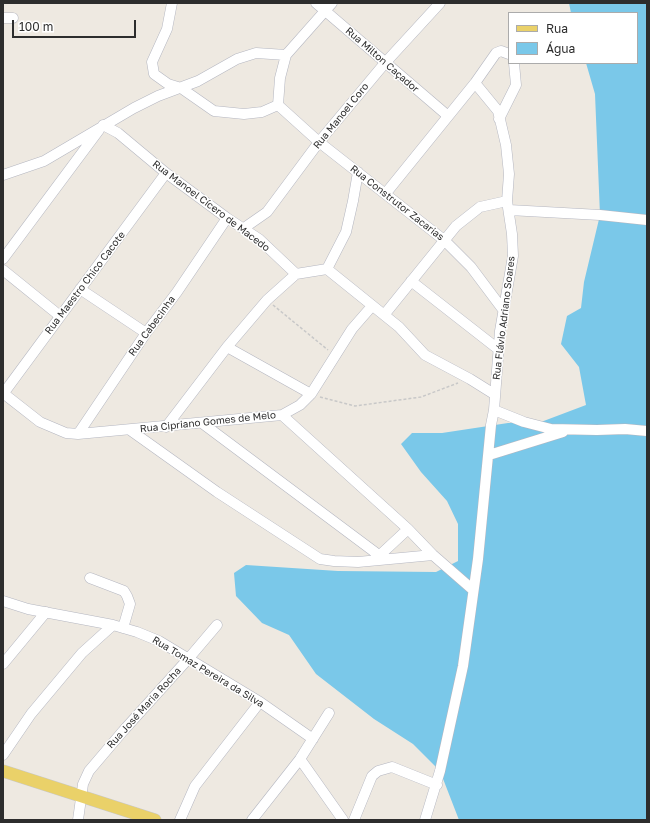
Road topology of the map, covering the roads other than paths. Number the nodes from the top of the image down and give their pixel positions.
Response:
1 (172, 3) edge
2 (316, 3) edge
3 (332, 3) edge
4 (440, 3) edge
5 (325, 11) junction
6 (508, 54) edge
7 (286, 55) junction
8 (385, 63) junction
9 (514, 64) edge
10 (475, 83) junction
11 (181, 88) junction
12 (278, 106) junction
13 (448, 116) junction
14 (499, 118) junction
15 (103, 125) junction
16 (319, 142) junction
17 (358, 172) junction
18 (166, 173) junction
19 (3, 175) edge
20 (386, 193) junction
21 (508, 206) junction
22 (227, 218) junction
23 (647, 220) edge
24 (244, 228) junction
25 (444, 240) junction
26 (3, 257) edge
27 (327, 269) junction
28 (3, 270) edge
29 (296, 274) junction
30 (410, 281) junction
31 (80, 289) junction
32 (372, 306) junction
33 (504, 311) junction
34 (384, 315) junction
35 (60, 316) junction
36 (146, 333) junction
37 (227, 347) junction
38 (498, 349) junction
39 (3, 393) edge
40 (311, 394) junction
41 (494, 394) junction
42 (494, 410) junction
43 (282, 414) junction
44 (202, 423) junction
45 (166, 427) junction
46 (130, 430) junction
47 (567, 430) junction
48 (647, 431) edge
49 (78, 434) junction
50 (489, 455) junction
51 (408, 529) junction
52 (433, 555) junction
53 (381, 558) junction
54 (90, 578) dead end
55 (472, 589) junction
56 (3, 601) edge
57 (46, 612) junction
58 (217, 624) dead end
59 (118, 627) junction
60 (189, 658) junction
61 (3, 664) edge
62 (260, 702) junction
63 (329, 713) dead end
64 (313, 739) junction
65 (3, 755) edge
66 (300, 759) junction
67 (3, 771) edge
68 (437, 785) junction
69 (81, 797) junction
70 (78, 820) edge
71 (155, 820) edge
72 (180, 820) edge
73 (252, 820) edge
74 (343, 820) edge
75 (354, 820) edge
76 (426, 820) edge

1 - 11 street
2 - 5 street, Rua Milton Caçador
3 - 5 street
4 - 8 street, Rua Manoel Coro
5 - 7 street
5 - 8 street, Rua Milton Caçador
6 - 10 street
7 - 11 street
7 - 12 street
8 - 13 street, Rua Milton Caçador
8 - 16 street, Rua Manoel Coro
9 - 14 street
10 - 13 street
10 - 14 street, Rua Flávio Adriano Soares
11 - 12 street
11 - 15 street
12 - 16 street, Rua Construtor Zacarias
13 - 20 street
14 - 21 street, Rua Flávio Adriano Soares
15 - 18 street, Rua Manoel Cícero de Macedo
15 - 19 street
15 - 26 street
16 - 17 street, Rua Construtor Zacarias
16 - 24 street, Rua Manoel Coro
17 - 20 street, Rua Construtor Zacarias
17 - 27 street
18 - 22 street, Rua Manoel Cícero de Macedo
18 - 31 street, Rua Maestro Chico Cacote
20 - 25 street, Rua Construtor Zacarias
21 - 23 street
21 - 25 street
21 - 33 street, Rua Flávio Adriano Soares
22 - 24 street, Rua Manoel Cícero de Macedo
22 - 36 street, Rua Cabecinha
24 - 29 street, Rua Manoel Cícero de Macedo
25 - 30 street
25 - 33 street, Rua Construtor Zacarias
27 - 29 street
27 - 32 street
28 - 35 street
29 - 37 street
30 - 34 street
30 - 38 street
31 - 35 street, Rua Maestro Chico Cacote
31 - 36 street
32 - 34 street
32 - 40 street, Rua Cipriano Gomes de Melo
33 - 38 street, Rua Flávio Adriano Soares
34 - 41 street
35 - 39 street, Rua Maestro Chico Cacote
36 - 49 street, Rua Cabecinha
37 - 40 street
37 - 45 street
38 - 41 street, Rua Flávio Adriano Soares
39 - 49 street, Rua Cipriano Gomes de Melo
40 - 43 street, Rua Cipriano Gomes de Melo
41 - 42 street, Rua Flávio Adriano Soares
42 - 47 street
42 - 50 street, Rua Flávio Adriano Soares
43 - 44 street, Rua Cipriano Gomes de Melo
43 - 51 street
44 - 45 street, Rua Cipriano Gomes de Melo
44 - 53 street
45 - 46 street, Rua Cipriano Gomes de Melo
46 - 49 street, Rua Cipriano Gomes de Melo
46 - 53 street
47 - 48 street
47 - 50 street
50 - 55 street, Rua Flávio Adriano Soares
51 - 52 street
51 - 53 street
52 - 53 street
52 - 55 street
54 - 59 street
55 - 68 street, Rua Flávio Adriano Soares
56 - 57 street, Rua Tomaz Pereira da Silva
57 - 59 street, Rua Tomaz Pereira da Silva
57 - 61 street
58 - 60 street, Rua José Maria Rocha
59 - 60 street, Rua Tomaz Pereira da Silva
59 - 65 street
60 - 62 street, Rua Tomaz Pereira da Silva
60 - 69 street, Rua José Maria Rocha
62 - 64 street, Rua Tomaz Pereira da Silva
62 - 72 street
63 - 64 street
64 - 66 street
66 - 73 street
66 - 74 street
67 - 69 main road
68 - 75 street
68 - 76 street, Rua Flávio Adriano Soares
69 - 70 street, Rua José Maria Rocha
69 - 71 main road

